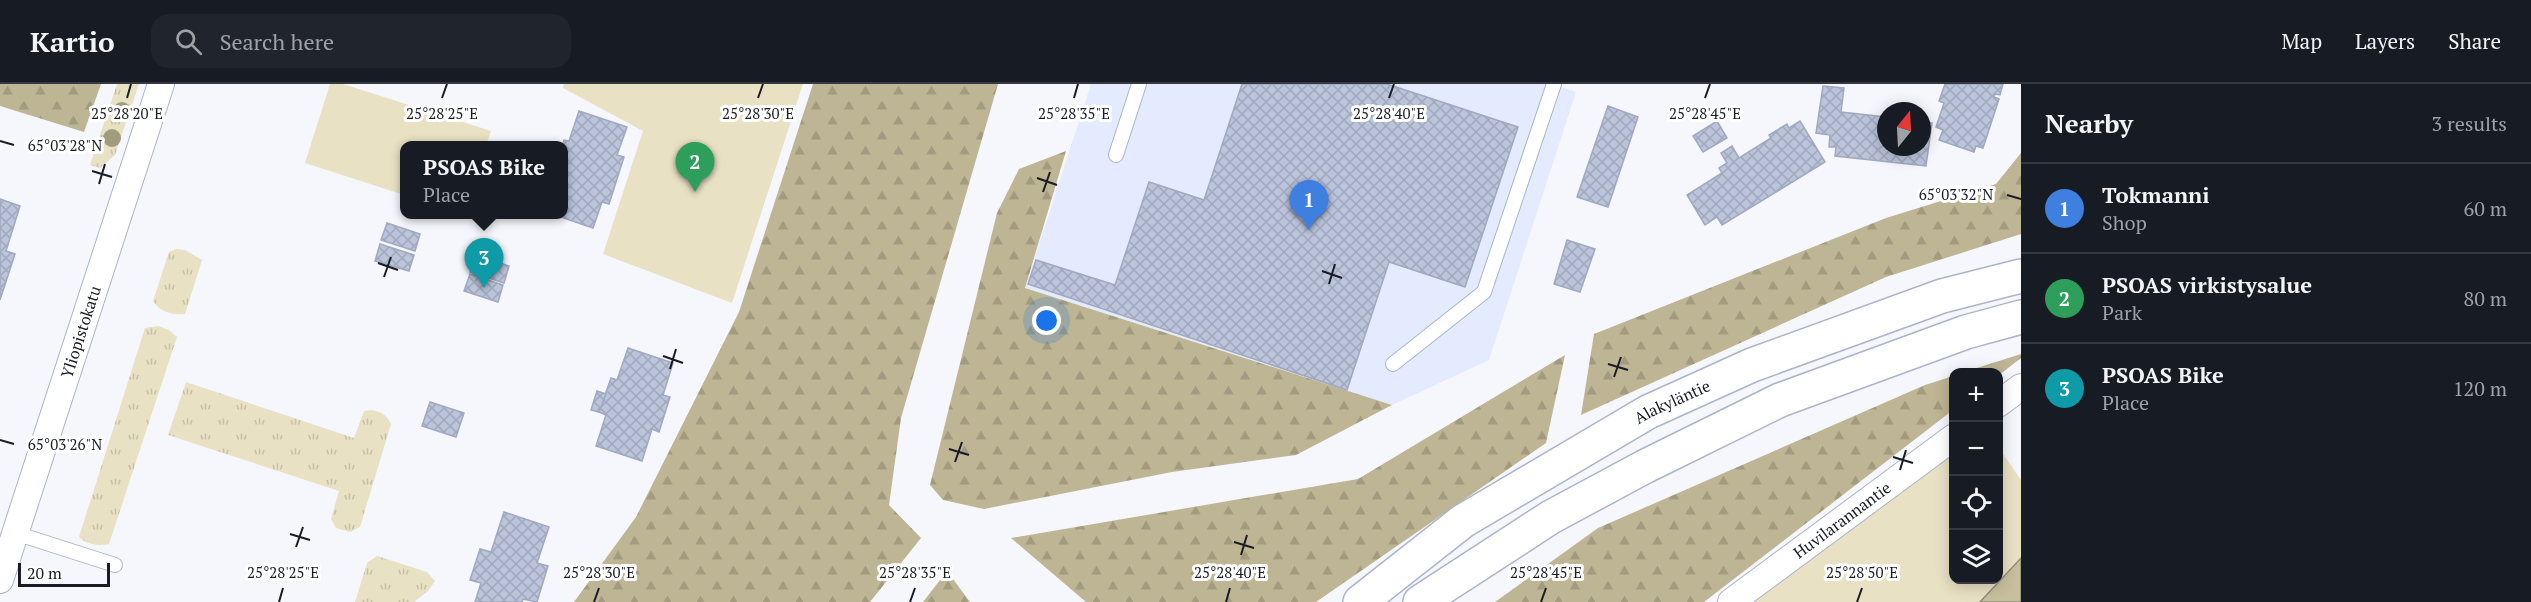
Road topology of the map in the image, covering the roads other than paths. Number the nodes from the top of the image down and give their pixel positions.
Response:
1 (161, 84) edge
2 (1139, 84) edge
3 (1554, 84) edge
4 (1116, 155) dead end
5 (2021, 276) edge
6 (2021, 317) edge
7 (1393, 364) dead end
8 (2021, 387) edge
9 (2003, 400) edge
10 (1949, 440) edge
11 (15, 533) junction
12 (115, 565) dead end
13 (0, 580) edge
14 (1360, 602) edge
15 (1420, 602) edge
16 (1731, 602) edge

1 - 11 street, Yliopistokatu
2 - 4 lane
3 - 7 lane
5 - 14 main road, Alakyläntie
6 - 15 main road
8 - 9 street
10 - 16 street, Huvilarannantie
11 - 12 lane
11 - 13 street, Yliopistokatu

